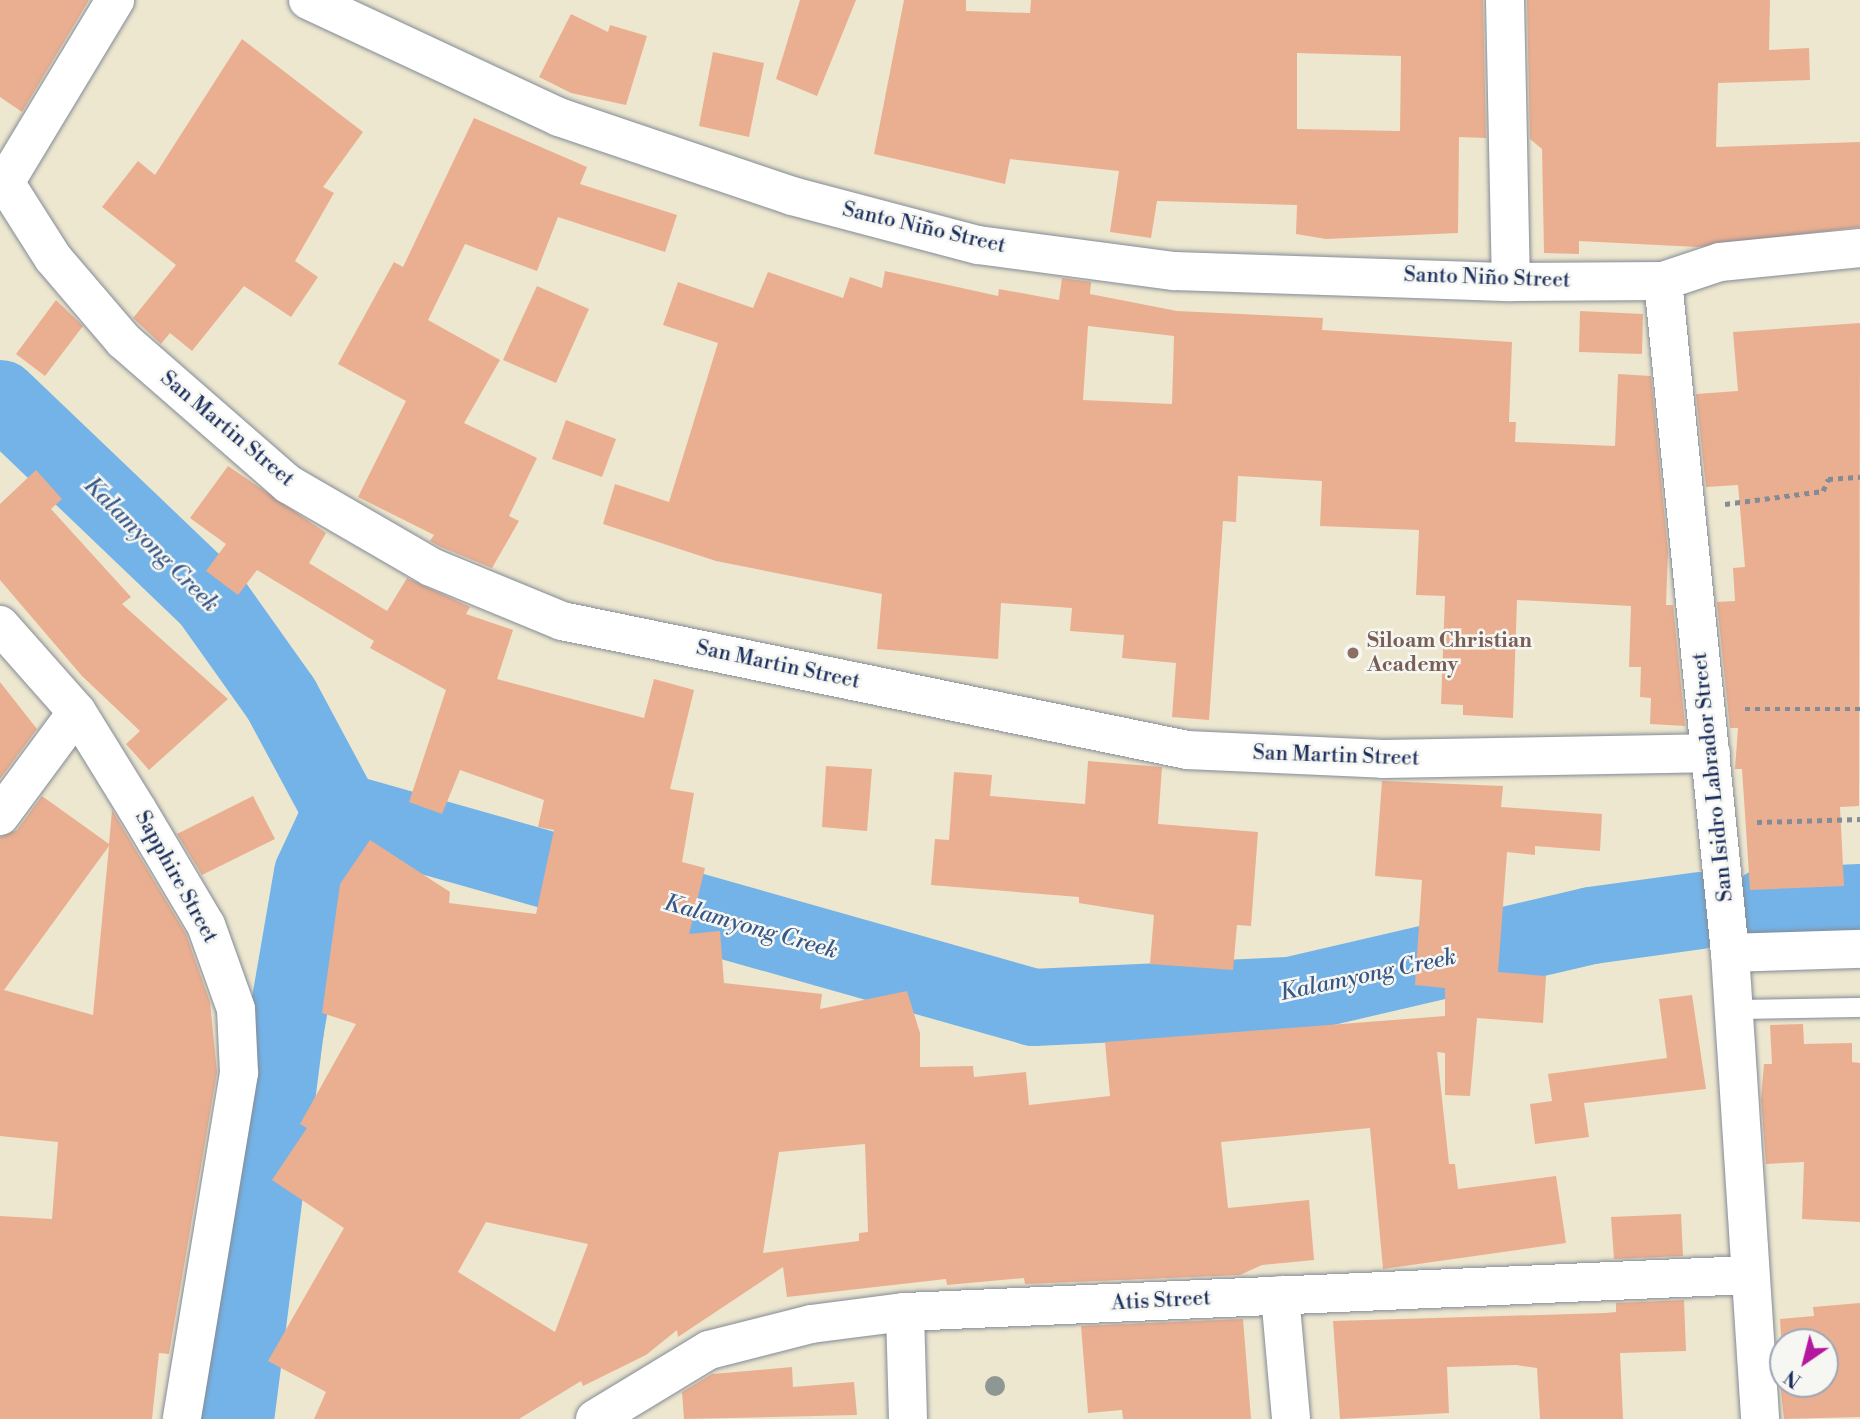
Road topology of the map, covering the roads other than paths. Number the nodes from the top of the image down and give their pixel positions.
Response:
1 (115, 0) edge
2 (308, 0) edge
3 (1505, 0) edge
4 (3, 188) edge
5 (1860, 248) edge
6 (1663, 281) junction
7 (1511, 282) junction
8 (0, 625) edge
9 (77, 712) junction
10 (1711, 753) junction
11 (0, 816) edge
12 (1860, 949) edge
13 (1730, 953) junction
14 (1860, 1007) edge
15 (1734, 1009) junction
16 (1750, 1275) junction
17 (1280, 1295) junction
18 (905, 1312) junction
19 (182, 1419) edge
20 (595, 1419) edge
21 (908, 1419) edge
22 (1291, 1419) edge
23 (1759, 1419) edge

1 - 4 street
2 - 7 street, Santo Niño Street
3 - 7 street
4 - 10 street, San Martin Street
5 - 6 street, Santo Niño Street
6 - 7 street, Santo Niño Street
6 - 10 street, San Isidro Labrador Street
8 - 9 street, Sapphire Street
9 - 11 street
9 - 19 street, Sapphire Street
10 - 13 street, San Isidro Labrador Street
12 - 13 street
13 - 15 street, San Isidro Labrador Street
14 - 15 lane
15 - 16 street, San Isidro Labrador Street
16 - 17 street, Atis Street
16 - 23 street, San Isidro Labrador Street
17 - 18 street, Atis Street
17 - 22 street
18 - 20 street, Atis Street
18 - 21 street

